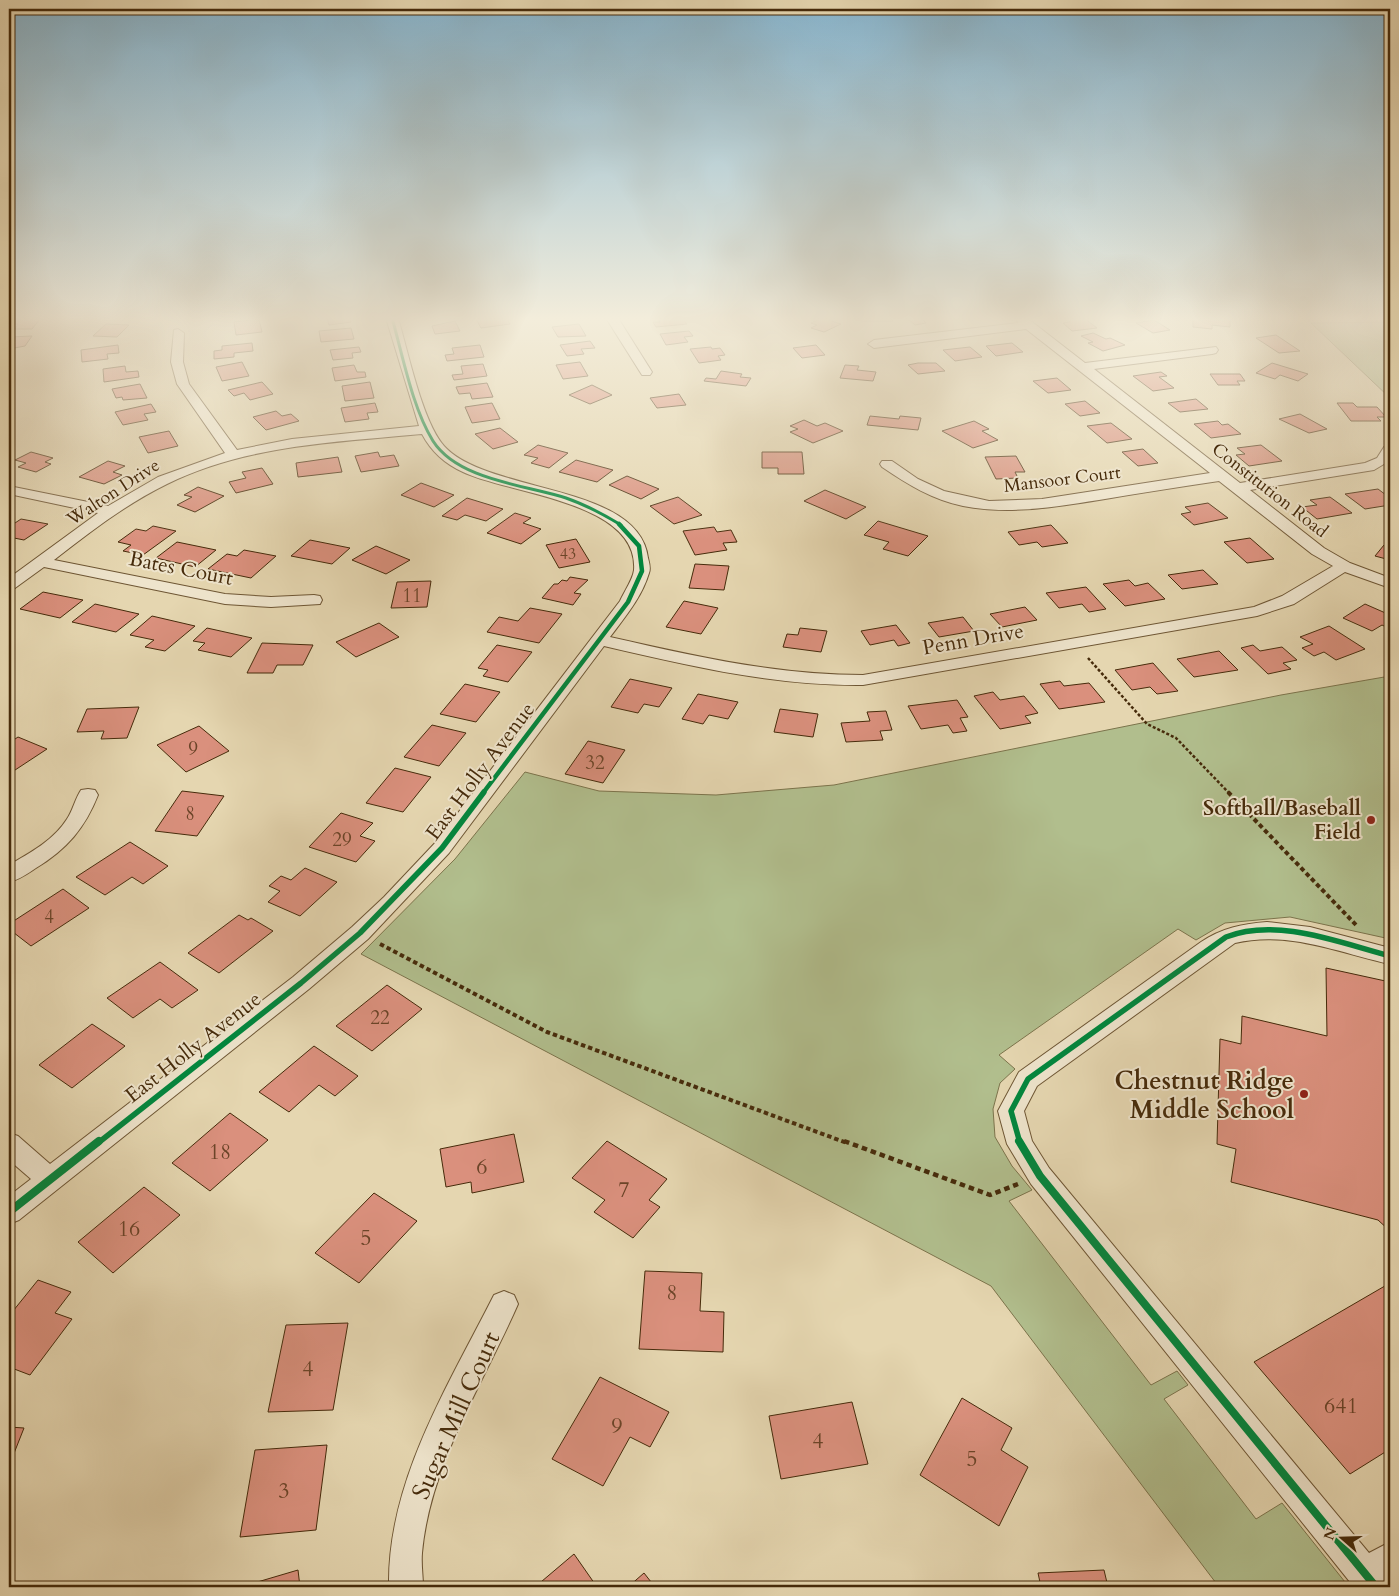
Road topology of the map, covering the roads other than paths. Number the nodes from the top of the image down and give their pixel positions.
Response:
1 (189, 392) edge
2 (415, 392) edge
3 (1115, 392) edge
4 (427, 429) junction
5 (1389, 450) edge
6 (233, 455) junction
7 (887, 464) dead end
8 (1221, 476) junction
9 (1236, 488) junction
10 (9, 490) edge
11 (112, 511) junction
12 (42, 562) junction
13 (1344, 566) junction
14 (1390, 583) edge
15 (9, 585) edge
16 (314, 600) dead end
17 (599, 640) junction
18 (88, 795) dead end
19 (9, 875) edge
20 (1387, 956) edge
21 (9, 1144) edge
22 (49, 1179) junction
23 (9, 1212) edge
24 (504, 1304) dead end
25 (1377, 1573) edge
26 (406, 1587) edge

1 - 6 street
2 - 4 street, East Holly Avenue
3 - 8 street, Constitution Road
4 - 6 street, Walton Drive
4 - 17 street, East Holly Avenue
5 - 9 street
6 - 11 street, Walton Drive
7 - 8 street, Mansoor Court
8 - 9 street, Constitution Road
9 - 13 street, Constitution Road
10 - 11 street
11 - 12 street, Walton Drive
12 - 15 street, Walton Drive
12 - 16 street, Bates Court
13 - 14 street, Constitution Road
13 - 17 street, Penn Drive
17 - 22 street, East Holly Avenue
18 - 19 street
20 - 25 street
21 - 22 street
22 - 23 street, East Holly Avenue
24 - 26 street, Sugar Mill Court

